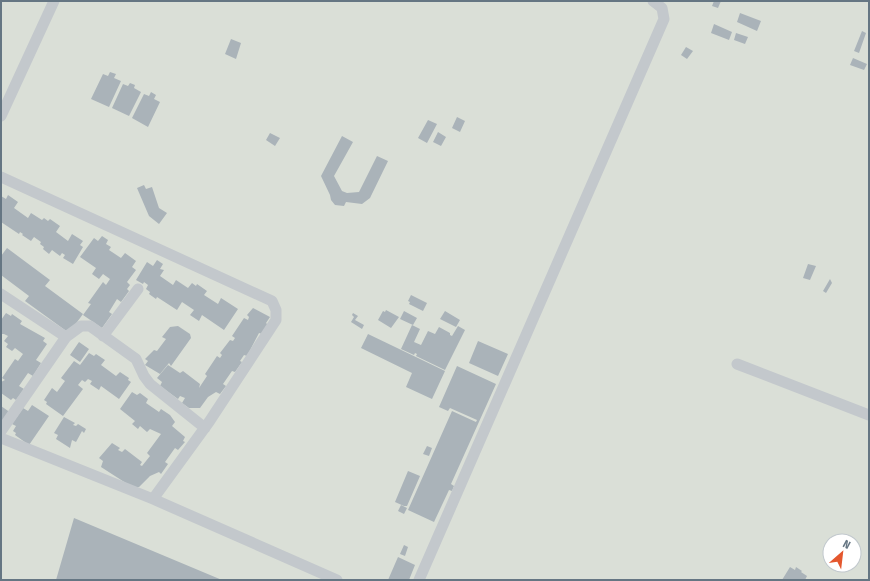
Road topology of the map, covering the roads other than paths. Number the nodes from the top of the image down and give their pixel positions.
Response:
1 (54, 1) edge
2 (654, 1) edge
3 (1, 116) edge
4 (1, 177) edge
5 (138, 288) dead end
6 (1, 294) edge
7 (103, 336) junction
8 (66, 337) junction
9 (738, 364) dead end
10 (869, 415) edge
11 (205, 428) junction
12 (1, 431) edge
13 (1, 438) edge
14 (153, 499) junction
15 (337, 580) edge
16 (419, 580) edge

1 - 3 street
2 - 16 street
4 - 11 street
5 - 7 street
6 - 8 street
7 - 8 street
7 - 11 street
8 - 12 street
9 - 10 street
11 - 14 street
13 - 14 street
14 - 15 street

